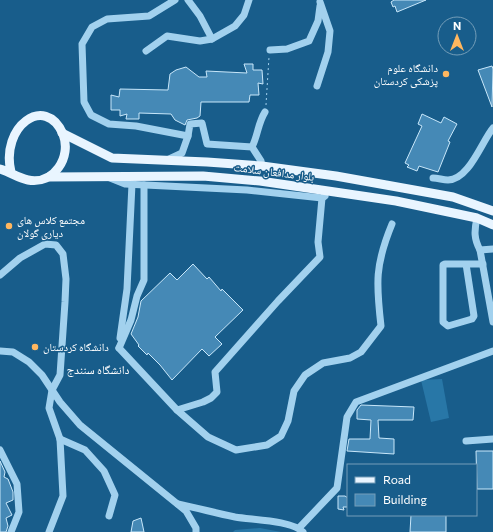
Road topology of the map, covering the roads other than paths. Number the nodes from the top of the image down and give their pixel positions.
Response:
1 (175, 0) edge
2 (188, 0) edge
3 (249, 0) edge
4 (320, 1) edge
5 (212, 39) junction
6 (270, 50) road end
7 (146, 52) dead end
8 (317, 86) dead end
9 (266, 112) road end
10 (493, 128) edge
11 (7, 130) dead end
12 (62, 133) junction
13 (188, 136) junction
14 (252, 147) junction
15 (1, 149) dead end
16 (165, 161) junction
17 (262, 166) junction
18 (0, 169) edge
19 (11, 172) junction
20 (106, 176) junction
21 (49, 177) junction
22 (432, 178) dead end
23 (132, 184) junction
24 (144, 185) junction
25 (333, 192) junction
26 (322, 198) junction
27 (493, 211) edge
28 (477, 218) junction
29 (392, 224) dead end
30 (493, 225) edge
31 (493, 249) edge
32 (480, 250) junction
33 (466, 264) junction
34 (483, 264) junction
35 (0, 274) edge
36 (493, 322) edge
37 (119, 348) junction
38 (0, 351) edge
39 (493, 351) edge
40 (52, 390) junction
41 (177, 410) junction
42 (60, 439) junction
43 (493, 440) edge
44 (466, 441) dead end
45 (0, 450) edge
46 (176, 503) junction
47 (109, 516) dead end
48 (301, 530) edge
49 (11, 532) edge
50 (49, 532) edge
51 (196, 532) edge

1 - 13 street
2 - 5 street
3 - 5 street
4 - 6 street
4 - 8 street
5 - 7 street
9 - 14 street
10 - 22 street
11 - 12 main road, بلوار مدافعان سلامت
12 - 16 main road, بلوار مدافعان سلامت
12 - 21 main road
13 - 14 street
13 - 16 street
14 - 17 street
15 - 19 main road
16 - 17 main road, بلوار مدافعان سلامت
17 - 27 main road, بلوار مدافعان سلامت
18 - 19 main road, بلوار مدافعان سلامت
19 - 21 main road, بلوار مدافعان سلامت
20 - 21 main road, بلوار مدافعان سلامت
20 - 23 street
20 - 25 main road, بلوار مدافعان سلامت
23 - 24 street
23 - 37 street
24 - 26 street
24 - 37 street
25 - 26 street
25 - 28 main road, بلوار مدافعان سلامت
26 - 41 street
28 - 30 main road, بلوار مدافعان سلامت
28 - 32 street
29 - 41 street
31 - 32 street
32 - 34 street
33 - 33 street
33 - 34 street
34 - 36 street
35 - 40 street
37 - 41 street
38 - 40 street
39 - 48 street
40 - 42 street
40 - 46 street
42 - 47 street
42 - 50 street
43 - 44 street
45 - 49 street
46 - 48 street
46 - 51 street

